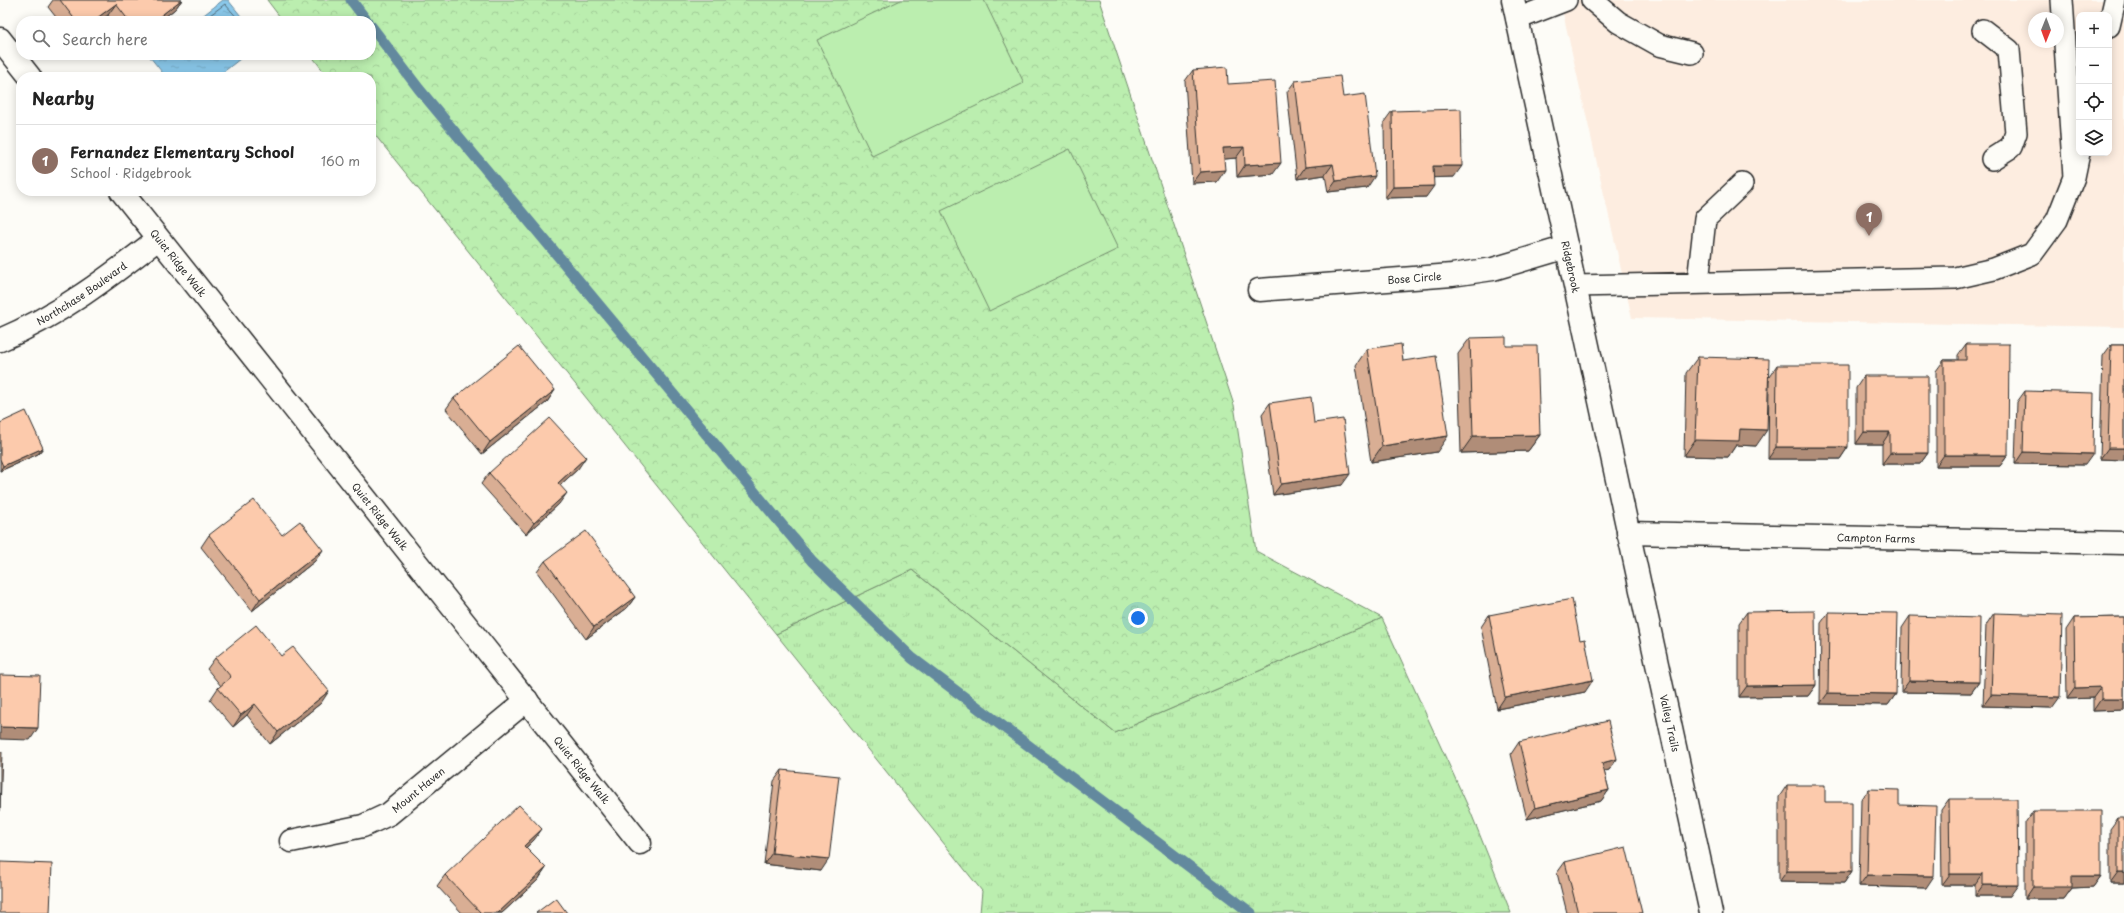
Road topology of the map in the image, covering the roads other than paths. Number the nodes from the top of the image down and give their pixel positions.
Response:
1 (1566, 0) edge
2 (1592, 0) edge
3 (2062, 0) edge
4 (2115, 0) edge
5 (1515, 10) edge
6 (2112, 13) edge
7 (1983, 30) dead end
8 (0, 39) edge
9 (1692, 53) dead end
10 (16, 59) edge
11 (17, 60) edge
12 (26, 72) edge
13 (2079, 156) edge
14 (1992, 159) dead end
15 (2074, 177) junction
16 (1742, 184) dead end
17 (125, 196) edge
18 (158, 239) junction
19 (1567, 247) junction
20 (1698, 282) junction
21 (1575, 286) junction
22 (1259, 290) dead end
23 (0, 340) edge
24 (1628, 534) junction
25 (2124, 543) edge
26 (527, 700) junction
27 (291, 841) dead end
28 (640, 843) dead end
29 (1711, 913) edge

1 - 5 lane
2 - 9 lane
3 - 15 lane
4 - 6 lane
5 - 19 street, Ridgebrook
7 - 14 lane
8 - 10 street
11 - 12 street
13 - 15 lane
15 - 20 lane
16 - 20 lane
17 - 18 street, Quiet Ridge Walk
18 - 23 street, Northchase Boulevard
18 - 26 street, Quiet Ridge Walk
19 - 21 street, Ridgebrook
19 - 22 street, Bose Circle
20 - 21 lane
21 - 24 street, Ridgebrook
24 - 25 street, Campton Farms
24 - 29 street, Valley Trails
26 - 27 street, Mount Haven
26 - 28 street, Quiet Ridge Walk

